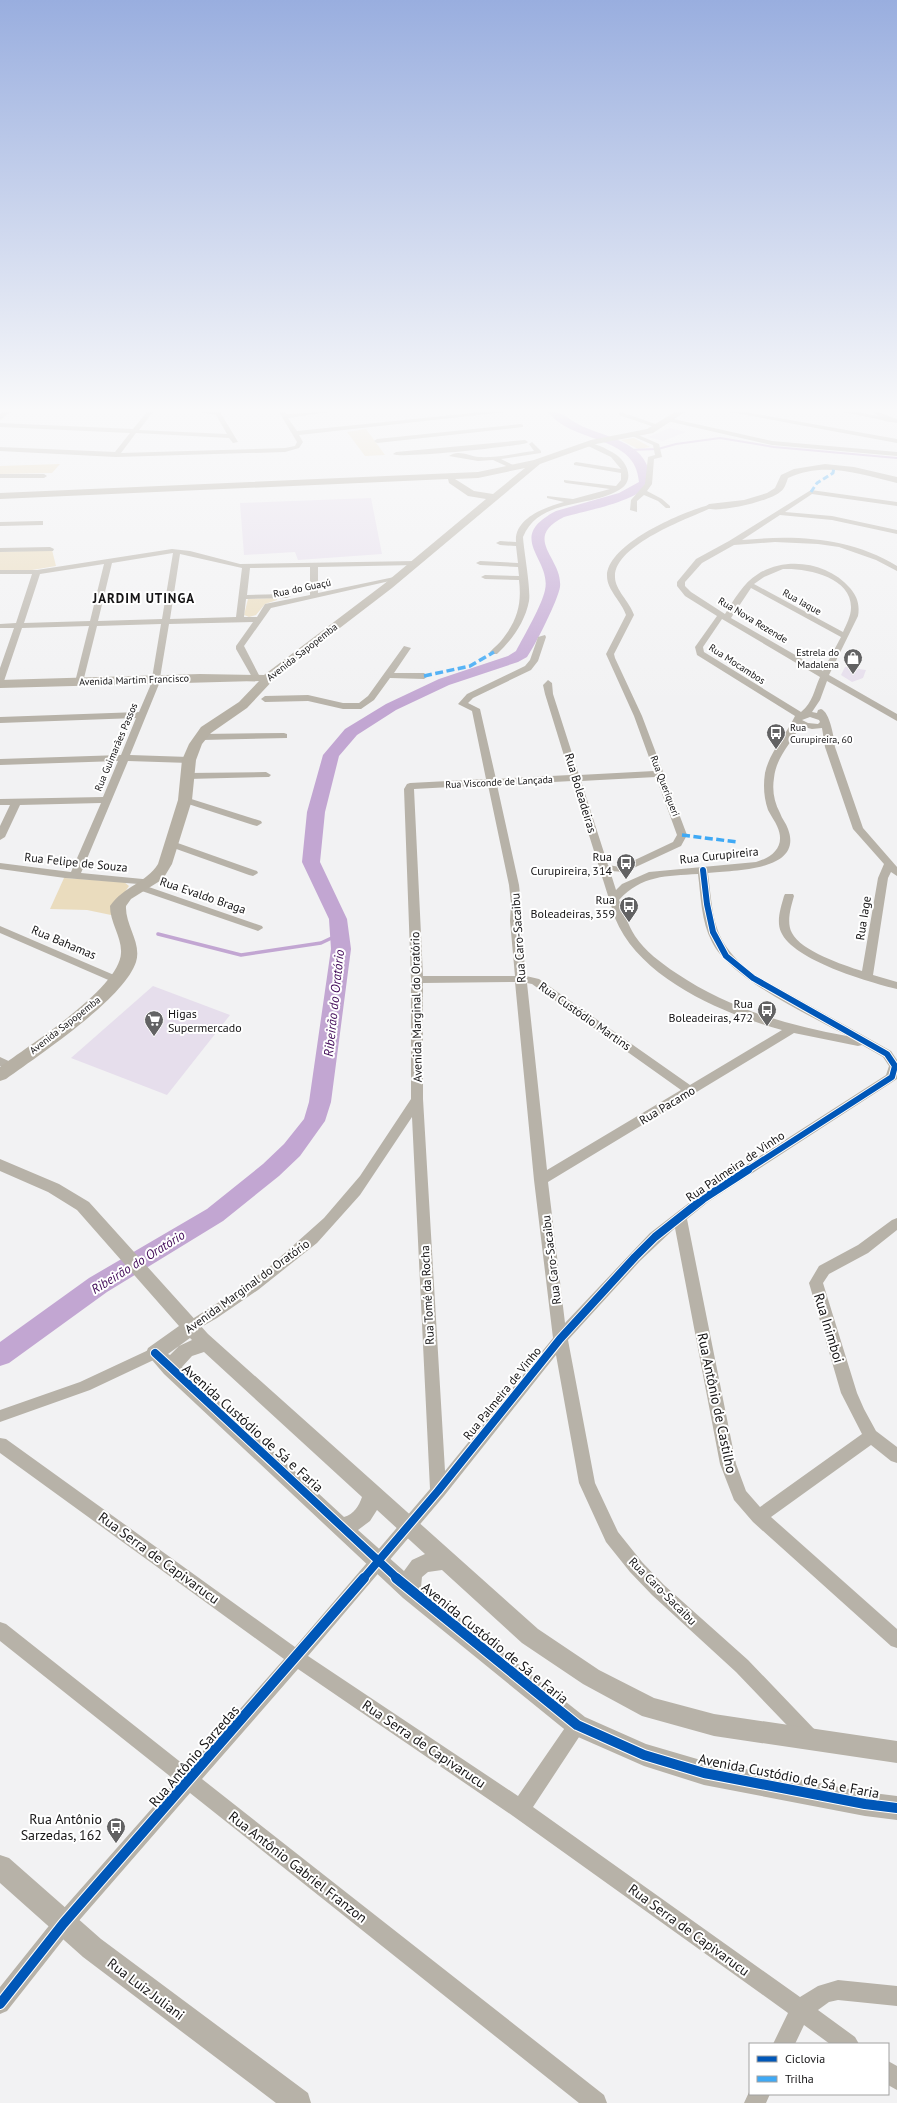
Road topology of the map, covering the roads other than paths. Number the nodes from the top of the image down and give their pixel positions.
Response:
1 (477, 510) edge
2 (545, 510) edge
3 (702, 510) edge
4 (782, 510) edge
5 (777, 513) junction
6 (0, 524) edge
7 (40, 524) dead end
8 (897, 532) edge
9 (500, 543) dead end
10 (732, 543) junction
11 (520, 544) junction
12 (50, 549) dead end
13 (0, 550) edge
14 (177, 551) junction
15 (109, 560) junction
16 (416, 563) junction
17 (480, 563) dead end
18 (314, 564) junction
19 (522, 564) junction
20 (246, 566) junction
21 (897, 568) edge
22 (0, 572) edge
23 (37, 572) junction
24 (485, 577) dead end
25 (398, 578) junction
26 (524, 578) junction
27 (750, 585) junction
28 (314, 595) junction
29 (243, 596) junction
30 (296, 598) junction
31 (724, 616) junction
32 (258, 619) junction
33 (240, 620) junction
34 (167, 622) junction
35 (93, 624) junction
36 (0, 626) edge
37 (20, 626) junction
38 (542, 636) dead end
39 (845, 636) junction
40 (407, 648) dead end
41 (494, 652) dead end
42 (388, 675) junction
43 (424, 676) dead end
44 (824, 676) junction
45 (261, 678) junction
46 (157, 680) junction
47 (79, 682) junction
48 (0, 683) edge
49 (548, 683) dead end
50 (265, 699) dead end
51 (817, 699) junction
52 (141, 715) junction
53 (801, 717) junction
54 (897, 718) edge
55 (0, 720) edge
56 (824, 720) junction
57 (809, 727) junction
58 (202, 736) junction
59 (284, 736) dead end
60 (790, 737) junction
61 (830, 747) junction
62 (125, 758) junction
63 (189, 760) junction
64 (0, 762) edge
65 (660, 774) junction
66 (266, 775) dead end
67 (188, 776) junction
68 (576, 778) junction
69 (491, 783) junction
70 (410, 786) joint
71 (106, 800) junction
72 (185, 800) junction
73 (0, 802) edge
74 (16, 802) junction
75 (257, 823) dead end
76 (0, 837) edge
77 (172, 844) junction
78 (889, 864) junction
79 (0, 866) edge
80 (603, 867) junction
81 (621, 870) junction
82 (703, 870) junction
83 (253, 873) dead end
84 (897, 873) edge
85 (649, 875) junction
86 (75, 876) junction
87 (145, 885) junction
88 (789, 896) dead end
89 (614, 899) junction
90 (258, 928) dead end
91 (0, 929) edge
92 (867, 976) junction
93 (521, 979) junction
94 (117, 980) junction
95 (417, 980) junction
96 (897, 986) edge
97 (792, 1029) junction
98 (865, 1043) junction
99 (4, 1068) edge
100 (691, 1091) junction
101 (417, 1099) junction
102 (0, 1165) edge
103 (541, 1180) junction
104 (680, 1217) junction
105 (897, 1223) edge
106 (191, 1327) junction
107 (560, 1339) junction
108 (208, 1344) junction
109 (155, 1353) junction
110 (171, 1369) junction
111 (0, 1416) edge
112 (871, 1436) junction
113 (0, 1444) edge
114 (897, 1456) edge
115 (438, 1491) junction
116 (373, 1494) junction
117 (759, 1517) junction
118 (408, 1525) junction
119 (342, 1526) junction
120 (378, 1560) junction
121 (445, 1560) junction
122 (410, 1591) junction
123 (0, 1630) edge
124 (897, 1640) edge
125 (296, 1658) junction
126 (577, 1725) junction
127 (814, 1741) junction
128 (897, 1752) edge
129 (188, 1781) junction
130 (897, 1808) edge
131 (520, 1809) junction
132 (0, 1867) edge
133 (63, 1924) junction
134 (897, 1996) edge
135 (0, 2004) edge
136 (800, 2010) junction
137 (784, 2043) edge
138 (847, 2043) edge
139 (889, 2073) edge
140 (897, 2079) edge
141 (298, 2103) edge
142 (596, 2103) edge

1 - 16 main road, Avenida Sapopemba
2 - 11 street
3 - 65 street, Rua Queriqueri
4 - 5 street
5 - 8 street
5 - 10 street
6 - 7 street
9 - 11 street
10 - 21 street
10 - 31 street, Rua Nova Rezende
11 - 19 street
12 - 13 street
14 - 15 street
14 - 20 street
14 - 34 street, Rua Guimarães Passos
15 - 23 street
15 - 35 street
16 - 18 street
16 - 25 main road, Avenida Sapopemba
17 - 19 street
18 - 20 street
18 - 28 street
19 - 26 street
20 - 29 street
22 - 23 street
23 - 37 street
24 - 26 street
25 - 28 street, Rua do Guaçú
25 - 45 main road, Avenida Sapopemba
26 - 41 street
27 - 31 street
27 - 39 street, Rua Iaque
27 - 39 street
28 - 30 street, Rua do Guaçú
29 - 30 street
29 - 33 street
30 - 32 street, Rua do Guaçú
31 - 44 street, Rua Nova Rezende
31 - 53 street, Rua Mocambos
32 - 33 street
32 - 45 street, Rua do Guaçú
33 - 34 street
34 - 35 street
34 - 46 street, Rua Guimarães Passos
35 - 37 street
35 - 47 street
36 - 37 street
37 - 48 street
38 - 69 street, Rua Caro-Sacaibu
39 - 44 street
40 - 42 street
42 - 43 street
42 - 50 street
44 - 51 street
44 - 54 street, Rua Nova Rezende
45 - 46 main road, Avenida Martim Francisco
45 - 58 main road, Avenida Sapopemba
46 - 47 main road, Avenida Martim Francisco
46 - 52 street, Rua Guimarães Passos
47 - 48 main road, Avenida Martim Francisco
49 - 68 street, Rua Boleadeiras
51 - 53 street, Rua Curupireira
51 - 56 street
52 - 55 street
52 - 62 street, Rua Guimarães Passos
53 - 56 street
53 - 57 street
53 - 60 street, Rua Curupireira
56 - 57 street, Rua Curupireira
56 - 61 street
57 - 60 street, Rua Curupireira
57 - 61 street
58 - 59 street
58 - 63 main road, Avenida Sapopemba
60 - 82 street, Rua Curupireira
61 - 78 street
62 - 63 street
62 - 64 street
62 - 71 street, Rua Guimarães Passos
63 - 67 main road, Avenida Sapopemba
65 - 68 street, Rua Visconde de Lançada
65 - 81 street, Rua Queriqueri
66 - 67 street
67 - 72 main road, Avenida Sapopemba
68 - 69 street, Rua Visconde de Lançada
68 - 80 street, Rua Boleadeiras
69 - 70 street, Rua Visconde de Lançada
69 - 93 street, Rua Caro-Sacaibu
70 - 95 street, Avenida Marginal do Oratório
71 - 74 street
71 - 86 street, Rua Guimarães Passos
72 - 75 street
72 - 77 main road, Avenida Sapopemba
73 - 74 street
74 - 76 street
77 - 83 street
77 - 87 main road, Avenida Sapopemba
78 - 84 street
78 - 92 street, Rua Iage
79 - 86 street, Rua Felipe de Souza
80 - 81 street
80 - 89 street, Rua Boleadeiras
81 - 85 street, Rua Curupireira
82 - 85 street, Rua Curupireira
82 - 98 street, Rua Palmeira de Vinho
85 - 89 street, Rua Curupireira
86 - 87 street, Rua Felipe de Souza
87 - 90 street, Rua Evaldo Braga
87 - 94 main road, Avenida Sapopemba
88 - 92 street
89 - 97 street, Rua Boleadeiras
91 - 94 street, Rua Bahamas
92 - 96 street
93 - 95 street, Rua Custódio Martins
93 - 100 street, Rua Custódio Martins
93 - 103 street, Rua Caro-Sacaibu
94 - 99 main road, Avenida Sapopemba
95 - 101 street, Avenida Marginal do Oratório
97 - 98 street, Rua Boleadeiras
97 - 100 street, Rua Pacamo
98 - 104 street, Rua Palmeira de Vinho
100 - 103 street, Rua Pacamo
101 - 106 street, Avenida Marginal do Oratório
101 - 115 street, Rua Tomé da Rocha
102 - 106 street
103 - 107 street, Rua Caro-Sacaibu
104 - 107 street, Rua Palmeira de Vinho
104 - 117 street, Rua Antônio de Castilho
105 - 112 street, Rua Inimboi
106 - 108 street
106 - 109 street, Avenida Marginal do Oratório
107 - 115 street, Rua Palmeira de Vinho
107 - 127 street, Rua Caro-Sacaibu
108 - 110 street
108 - 116 street
109 - 110 street, Avenida Custódio de Sá e Faria
109 - 111 street, Avenida Marginal do Oratório
110 - 119 street, Avenida Custódio de Sá e Faria
112 - 114 street, Rua Inimboi
112 - 117 street
113 - 125 street, Rua Serra de Capivarucu
115 - 118 street, Rua Palmeira de Vinho
116 - 118 street
116 - 119 street
117 - 124 street, Rua Antônio de Castilho
118 - 120 street, Rua Antônio Sarzedas
118 - 121 street
119 - 120 street, Avenida Custódio de Sá e Faria
120 - 122 street, Avenida Custódio de Sá e Faria
120 - 125 street, Rua Antônio Sarzedas
121 - 122 street
121 - 127 street
122 - 126 street, Avenida Custódio de Sá e Faria
123 - 129 street, Rua Antônio Gabriel Franzon
125 - 129 street, Rua Antônio Sarzedas
125 - 131 street, Rua Serra de Capivarucu
126 - 130 street, Avenida Custódio de Sá e Faria
126 - 131 street
127 - 128 street
129 - 133 street, Rua Antônio Sarzedas
129 - 142 street, Rua Antônio Gabriel Franzon
131 - 136 street, Rua Serra de Capivarucu
132 - 133 street, Rua Luiz Juliani
133 - 135 street, Rua Antônio Sarzedas
133 - 141 street, Rua Luiz Juliani
134 - 136 street
136 - 137 street
136 - 138 street, Rua Serra de Capivarucu
139 - 140 street

